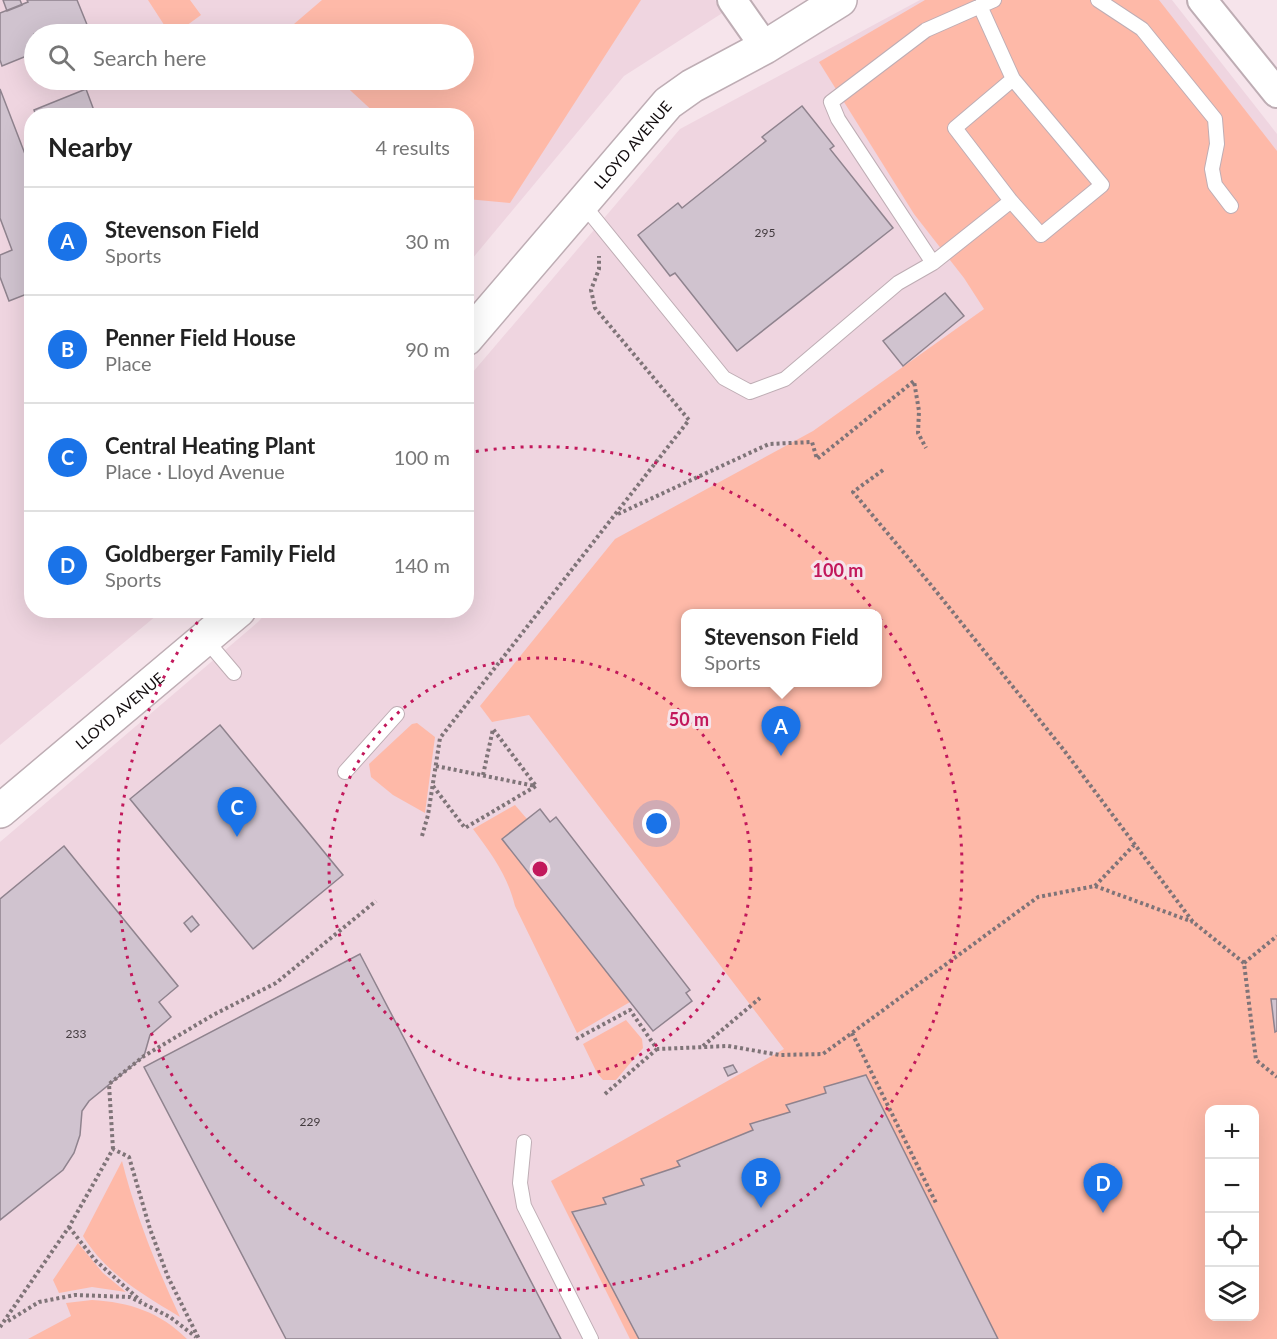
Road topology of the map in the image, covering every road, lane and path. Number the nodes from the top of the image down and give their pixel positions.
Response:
1 (732, 0) edge
2 (840, 0) edge
3 (994, 0) edge
4 (1098, 0) edge
5 (1202, 0) edge
6 (980, 6) junction
7 (765, 47) junction
8 (1013, 79) junction
9 (1277, 93) edge
10 (1011, 201) junction
11 (582, 203) junction
12 (1231, 207) dead end
13 (599, 252) dead end
14 (933, 263) junction
15 (474, 330) edge
16 (926, 448) dead end
17 (883, 470) dead end
18 (615, 516) junction
19 (230, 618) edge
20 (206, 640) junction
21 (234, 673) dead end
22 (397, 714) dead end
23 (436, 766) junction
24 (345, 772) dead end
25 (483, 775) junction
26 (432, 786) junction
27 (536, 786) junction
28 (0, 811) edge
29 (422, 836) dead end
30 (1134, 845) junction
31 (1095, 886) junction
32 (376, 901) dead end
33 (1193, 922) junction
34 (1277, 936) edge
35 (1244, 963) junction
36 (760, 998) dead end
37 (852, 1033) junction
38 (576, 1040) dead end
39 (702, 1047) junction
40 (657, 1049) junction
41 (1277, 1077) edge
42 (606, 1094) dead end
43 (524, 1142) dead end
44 (113, 1149) junction
45 (936, 1203) dead end
46 (69, 1227) junction
47 (146, 1305) junction
48 (4, 1323) junction
49 (0, 1329) edge
50 (199, 1339) edge
51 (591, 1339) edge

1 - 7 street
2 - 7 street, LLOYD AVENUE
3 - 6 lane
4 - 12 lane
5 - 9 street
6 - 8 lane
6 - 14 lane
7 - 11 street, LLOYD AVENUE
8 - 10 lane
8 - 10 lane
10 - 14 lane
11 - 14 lane
11 - 15 street, LLOYD AVENUE
13 - 18 path
16 - 18 path
17 - 30 path
18 - 23 path
19 - 20 street, LLOYD AVENUE
20 - 21 lane
20 - 28 street, LLOYD AVENUE
22 - 24 lane
23 - 25 path
23 - 26 path
25 - 27 path
25 - 27 path
26 - 27 path
26 - 29 path
30 - 31 path
30 - 33 path
31 - 33 path
31 - 37 path
32 - 44 path
33 - 35 path
34 - 35 path
35 - 41 path
36 - 39 path
37 - 39 path
37 - 45 path
38 - 40 path
39 - 40 path
40 - 42 path
43 - 51 lane
44 - 46 path
44 - 50 path
46 - 47 path
46 - 48 path
47 - 48 path
47 - 50 path
48 - 49 path

